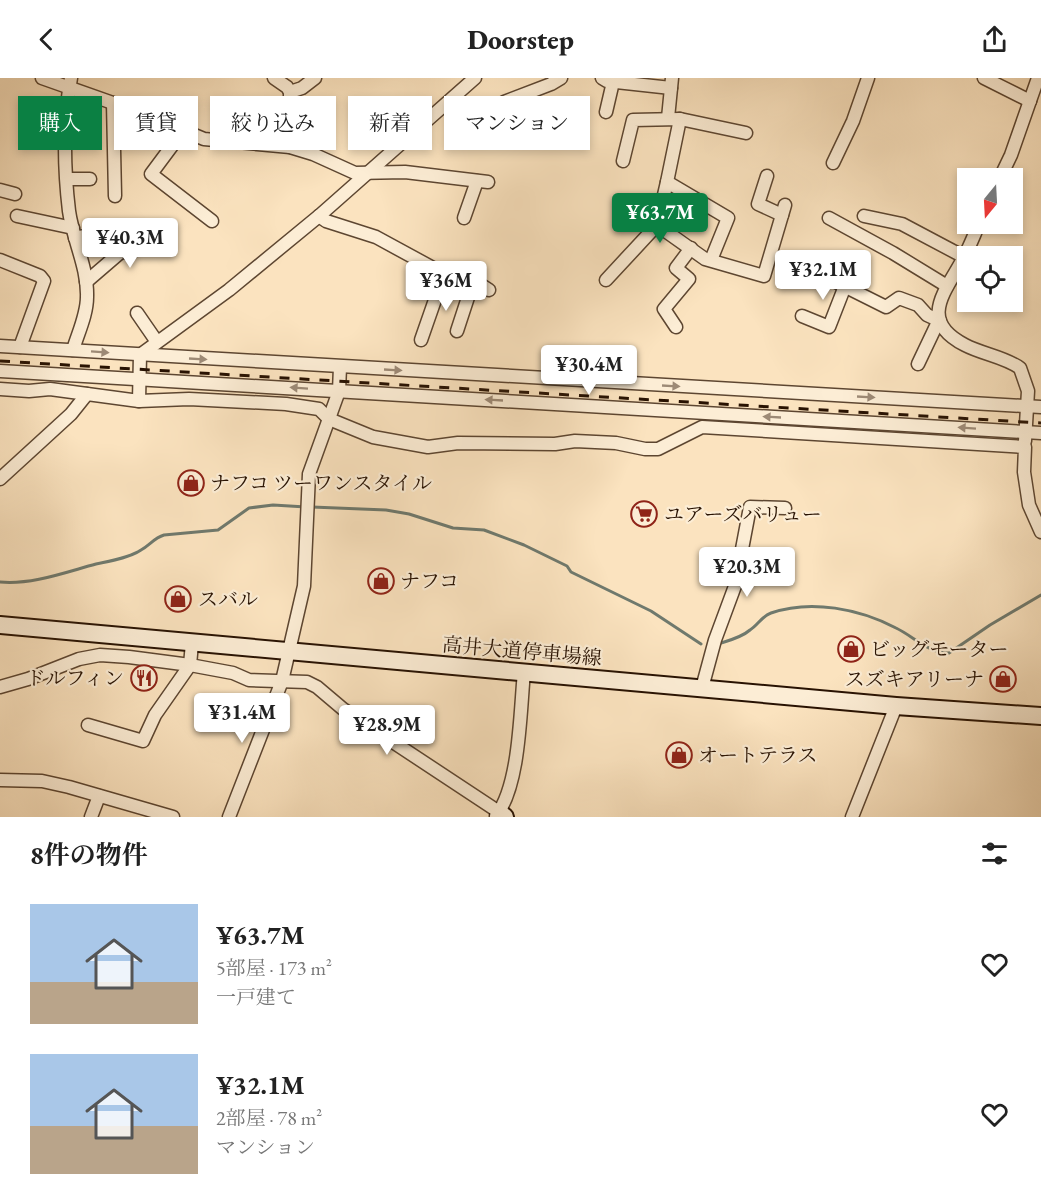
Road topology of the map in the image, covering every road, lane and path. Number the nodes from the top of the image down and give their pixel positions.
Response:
1 (42, 78) edge
2 (274, 78) edge
3 (315, 78) edge
4 (475, 78) edge
5 (561, 78) edge
6 (868, 78) edge
7 (984, 78) edge
8 (1038, 78) edge
9 (607, 80) edge
10 (70, 83) edge
11 (671, 83) edge
12 (290, 92) junction
13 (290, 96) edge
14 (520, 96) edge
15 (1030, 100) junction
16 (113, 103) joint
17 (606, 112) dead end
18 (674, 118) junction
19 (746, 133) dead end
20 (169, 150) edge
21 (300, 150) edge
22 (623, 161) dead end
23 (833, 163) dead end
24 (1005, 168) edge
25 (369, 173) junction
26 (767, 176) dead end
27 (67, 179) junction
28 (90, 179) dead end
29 (667, 182) junction
30 (0, 190) edge
31 (15, 194) dead end
32 (115, 196) dead end
33 (17, 216) dead end
34 (319, 216) junction
35 (864, 216) dead end
36 (464, 218) dead end
37 (829, 218) dead end
38 (212, 221) dead end
39 (657, 225) junction
40 (114, 230) dead end
41 (150, 232) dead end
42 (74, 233) junction
43 (690, 248) junction
44 (957, 253) edge
45 (0, 260) edge
46 (711, 261) junction
47 (957, 271) edge
48 (444, 273) junction
49 (818, 273) dead end
50 (474, 279) junction
51 (606, 280) dead end
52 (86, 282) junction
53 (846, 286) junction
54 (947, 286) junction
55 (489, 290) dead end
56 (136, 313) dead end
57 (802, 316) dead end
58 (940, 321) junction
59 (676, 327) dead end
60 (457, 331) dead end
61 (421, 340) dead end
62 (158, 342) junction
63 (0, 346) edge
64 (20, 347) junction
65 (73, 350) junction
66 (140, 355) junction
67 (918, 364) dead end
68 (340, 367) junction
69 (0, 371) edge
70 (139, 379) junction
71 (0, 389) edge
72 (339, 391) junction
73 (87, 394) junction
74 (139, 401) junction
75 (1027, 406) junction
76 (1041, 407) edge
77 (329, 419) junction
78 (1025, 432) junction
79 (1041, 433) edge
80 (1025, 447) junction
81 (0, 479) edge
82 (785, 508) dead end
83 (1041, 532) edge
84 (0, 625) edge
85 (99, 634) junction
86 (192, 643) junction
87 (289, 651) junction
88 (100, 656) junction
89 (190, 665) junction
90 (524, 672) junction
91 (282, 681) junction
92 (0, 687) edge
93 (702, 688) junction
94 (896, 706) junction
95 (1041, 717) edge
96 (88, 725) dead end
97 (0, 780) edge
98 (99, 796) junction
99 (500, 815) edge
100 (91, 817) edge
101 (173, 817) edge
102 (230, 817) edge
103 (852, 817) edge

1 - 10 street
2 - 12 street
3 - 12 street
4 - 25 street
5 - 14 street
6 - 23 street
7 - 15 street
8 - 15 street
9 - 11 street
9 - 17 street
10 - 16 street
10 - 27 street
11 - 18 street
12 - 13 street
15 - 24 street
16 - 32 street
18 - 19 street
18 - 22 street
18 - 29 street
20 - 38 street
21 - 25 street
25 - 34 street
25 - 36 street
26 - 46 street
27 - 28 street
27 - 42 street
29 - 39 street
29 - 46 street
30 - 31 street
33 - 42 street
34 - 48 street
34 - 62 street
35 - 44 street
37 - 54 street
39 - 43 street
39 - 51 street
40 - 42 street
41 - 52 street
42 - 52 street
43 - 46 street
43 - 59 street
45 - 64 street
47 - 54 street
48 - 50 street
48 - 61 street
49 - 53 street
50 - 55 street
50 - 60 street
52 - 65 street
53 - 57 street
53 - 58 street
54 - 58 street
56 - 62 street
58 - 67 street
58 - 75 street
62 - 66 street
63 - 64 street
64 - 65 street
65 -> 66 street
66 -> 68 street
66 - 70 street
68 - 72 street
68 -> 75 street
69 - 70 street
72 -> 70 street
70 - 74 street
71 - 73 street
72 - 77 street
78 -> 72 street
73 - 74 street
73 - 81 street
74 - 77 street
75 - 76 street
75 - 78 street
77 - 80 street
77 - 87 street
78 - 79 street
78 - 80 street
80 - 83 street
82 - 93 street
84 - 85 main road, 高井大道停車場線
85 - 86 main road, 高井大道停車場線
85 - 88 street
86 - 87 main road, 高井大道停車場線
86 - 89 street
87 - 90 main road, 高井大道停車場線
87 - 91 street
88 - 89 street
88 - 92 street
89 - 91 street
89 - 96 street
90 - 93 main road, 高井大道停車場線
90 - 99 street
91 - 99 street
91 - 102 street
93 - 94 main road, 高井大道停車場線
94 - 95 main road, 高井大道停車場線
94 - 103 street
97 - 98 street
98 - 100 street
98 - 101 street

